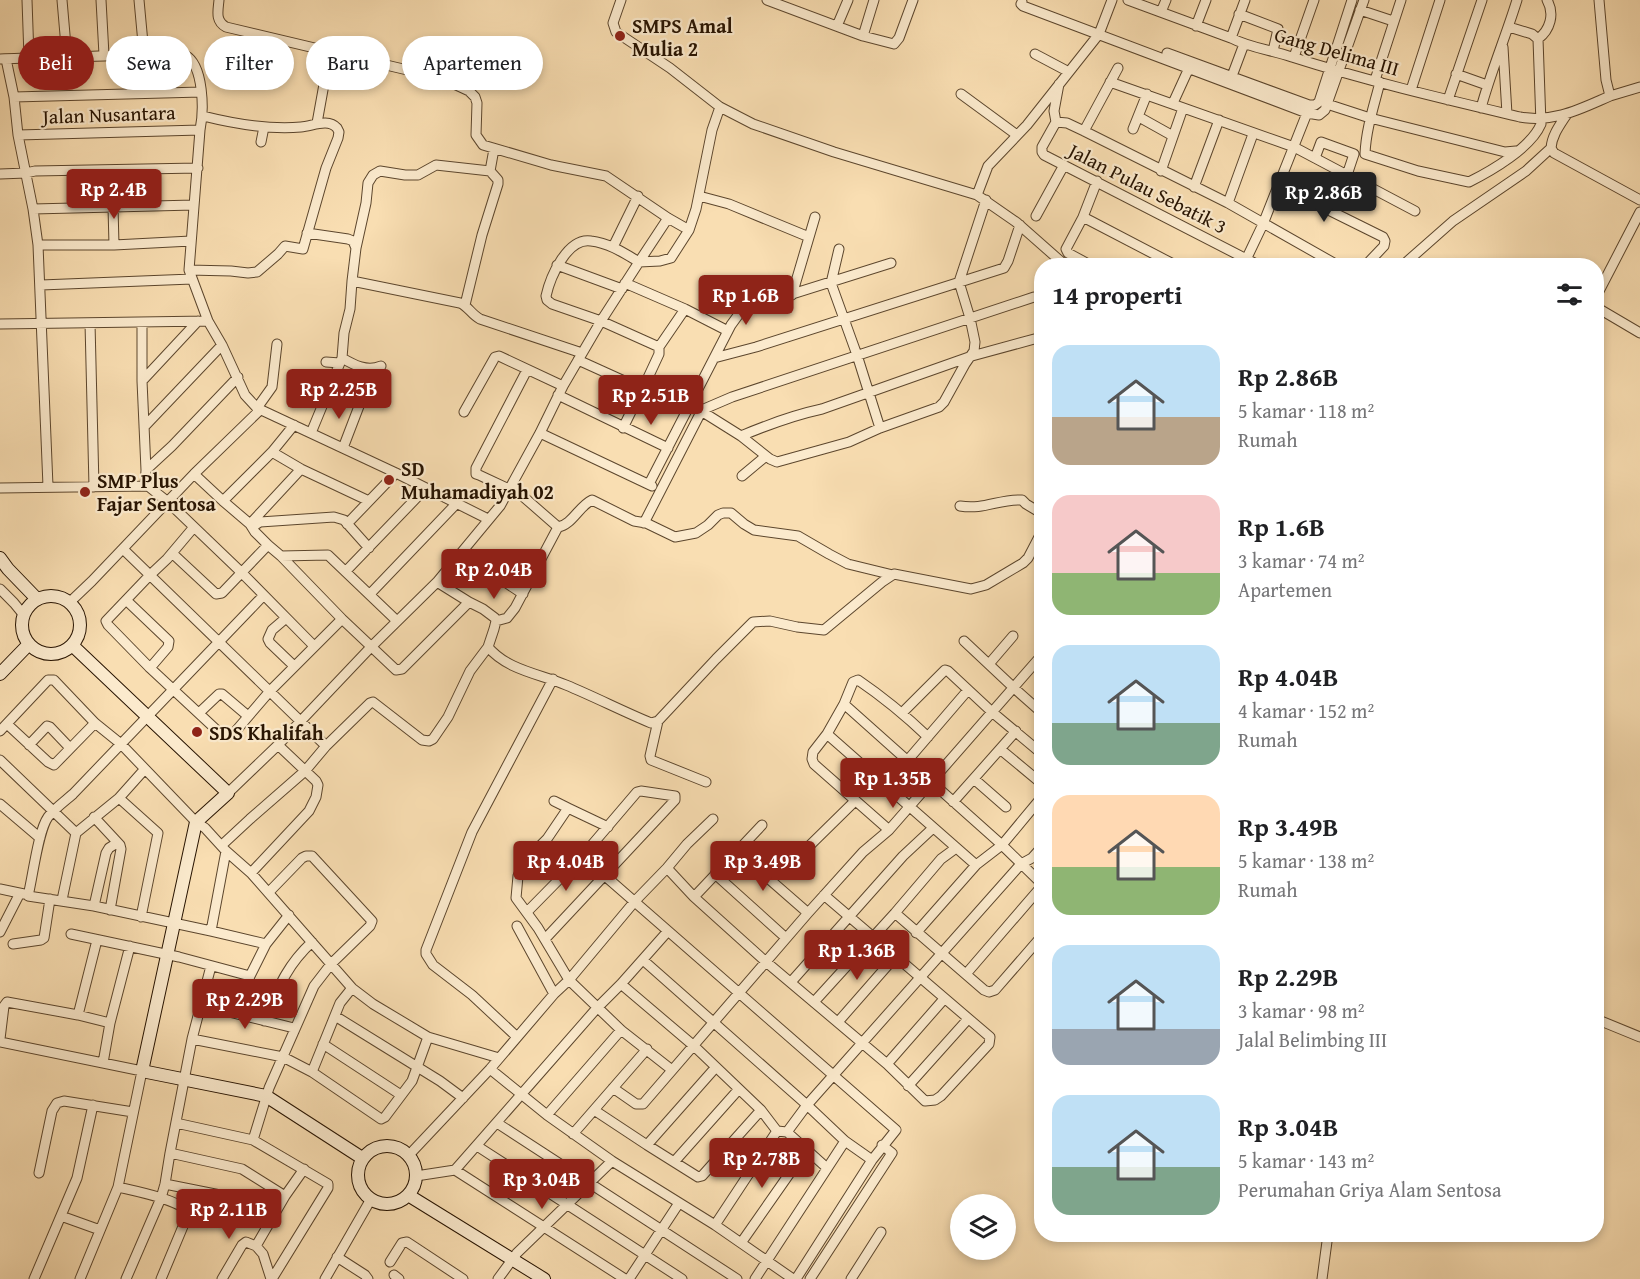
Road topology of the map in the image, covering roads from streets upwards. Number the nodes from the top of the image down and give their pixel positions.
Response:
1 (27, 0) edge
2 (62, 0) edge
3 (101, 0) edge
4 (139, 0) edge
5 (219, 0) edge
6 (621, 0) edge
7 (767, 0) edge
8 (848, 0) edge
9 (874, 0) edge
10 (913, 0) edge
11 (1112, 0) edge
12 (1128, 0) edge
13 (1166, 0) edge
14 (1206, 0) edge
15 (1245, 0) edge
16 (1314, 0) edge
17 (1352, 0) edge
18 (1401, 0) edge
19 (1440, 0) edge
20 (1482, 0) edge
21 (1517, 0) edge
22 (1547, 0) edge
23 (1020, 1) edge
24 (1602, 1) edge
25 (1362, 5) edge
26 (1161, 12) junction
27 (1239, 14) junction
28 (1393, 21) junction
29 (837, 26) junction
30 (1196, 26) junction
31 (1509, 27) junction
32 (1100, 32) junction
33 (28, 36) edge
34 (65, 36) edge
35 (142, 36) edge
36 (863, 36) junction
37 (1231, 38) junction
38 (1538, 39) junction
39 (1244, 44) junction
40 (1503, 44) junction
41 (306, 45) edge
42 (1273, 51) junction
43 (1035, 54) dead end
44 (104, 55) joint
45 (94, 56) edge
46 (1294, 57) junction
47 (18, 58) edge
48 (3, 59) edge
49 (192, 63) edge
50 (390, 66) edge
51 (1118, 68) dead end
52 (1189, 68) junction
53 (1334, 70) junction
54 (1069, 72) junction
55 (1456, 74) junction
56 (1232, 76) junction
57 (1378, 81) junction
58 (1110, 82) junction
59 (1059, 84) junction
60 (1487, 85) junction
61 (1640, 87) edge
62 (323, 90) edge
63 (1411, 90) junction
64 (201, 92) junction
65 (961, 94) dead end
66 (1147, 94) junction
67 (1610, 96) junction
68 (14, 97) junction
69 (1448, 100) junction
70 (1173, 103) junction
71 (1327, 104) junction
72 (720, 107) junction
73 (1183, 108) junction
74 (1481, 108) junction
75 (1307, 113) junction
76 (1507, 114) junction
77 (1567, 114) junction
78 (203, 116) junction
79 (1139, 117) junction
80 (1370, 118) junction
81 (1541, 119) junction
82 (1219, 120) junction
83 (1056, 122) junction
84 (317, 123) junction
85 (264, 128) junction
86 (1133, 129) dead end
87 (200, 130) junction
88 (1084, 130) junction
89 (1253, 134) junction
90 (18, 135) junction
91 (1017, 135) junction
92 (1173, 136) junction
93 (261, 142) dead end
94 (1294, 147) junction
95 (1551, 147) junction
96 (494, 149) junction
97 (1517, 151) junction
98 (1316, 158) junction
99 (1064, 165) junction
100 (198, 168) junction
101 (490, 171) junction
102 (1161, 171) junction
103 (26, 173) junction
104 (0, 174) edge
105 (1347, 174) junction
106 (1097, 181) junction
107 (1278, 184) junction
108 (1194, 187) junction
109 (638, 196) junction
110 (699, 196) junction
111 (981, 198) junction
112 (1640, 200) edge
113 (1228, 204) junction
114 (194, 205) junction
115 (113, 207) junction
116 (33, 209) junction
117 (1415, 211) dead end
118 (1640, 212) edge
119 (1036, 216) dead end
120 (815, 217) dead end
121 (1083, 217) junction
122 (668, 218) junction
123 (1263, 224) junction
124 (1020, 225) junction
125 (689, 230) junction
126 (307, 233) junction
127 (809, 237) junction
128 (192, 241) junction
129 (38, 245) junction
130 (114, 245) junction
131 (613, 247) junction
132 (356, 248) junction
133 (839, 249) dead end
134 (1057, 258) edge
135 (1077, 258) edge
136 (1162, 258) edge
137 (1238, 258) edge
138 (1247, 258) edge
139 (1325, 258) edge
140 (1373, 258) edge
141 (1411, 258) edge
142 (639, 262) junction
143 (891, 263) dead end
144 (557, 265) junction
145 (190, 275) junction
146 (352, 281) junction
147 (959, 282) junction
148 (1604, 282) edge
149 (831, 283) junction
150 (40, 285) junction
151 (624, 286) junction
152 (792, 295) junction
153 (1034, 297) dead end
154 (465, 305) junction
155 (684, 309) junction
156 (1604, 312) edge
157 (970, 318) junction
158 (844, 319) junction
159 (198, 321) junction
160 (208, 321) junction
161 (601, 321) junction
162 (90, 323) junction
163 (142, 323) junction
164 (0, 324) edge
165 (42, 324) junction
166 (728, 331) junction
167 (1640, 333) edge
168 (1034, 339) edge
169 (277, 344) dead end
170 (222, 345) junction
171 (659, 347) junction
172 (858, 355) junction
173 (580, 356) junction
174 (972, 356) junction
175 (714, 358) junction
176 (341, 361) junction
177 (326, 362) dead end
178 (381, 366) dead end
179 (526, 370) junction
180 (238, 377) junction
181 (142, 381) junction
182 (563, 386) junction
183 (644, 386) junction
184 (658, 388) dead end
185 (870, 392) junction
186 (558, 395) junction
187 (361, 401) dead end
188 (690, 404) junction
189 (258, 409) junction
190 (464, 412) dead end
191 (701, 412) junction
192 (294, 424) junction
193 (144, 427) junction
194 (623, 428) junction
195 (880, 428) junction
196 (311, 433) junction
197 (540, 433) junction
198 (741, 436) junction
199 (343, 448) junction
200 (668, 448) junction
201 (272, 452) junction
202 (766, 456) junction
203 (301, 469) junction
204 (146, 470) junction
205 (396, 473) junction
206 (194, 474) junction
207 (741, 476) dead end
208 (649, 484) junction
209 (48, 486) junction
210 (94, 486) junction
211 (145, 486) junction
212 (510, 487) junction
213 (0, 488) edge
214 (426, 489) junction
215 (661, 491) junction
216 (223, 501) junction
217 (369, 501) junction
218 (168, 502) junction
219 (457, 503) junction
220 (960, 506) dead end
221 (1034, 509) edge
222 (488, 519) junction
223 (644, 523) junction
224 (347, 524) junction
225 (251, 525) junction
226 (194, 527) junction
227 (558, 527) junction
228 (268, 545) junction
229 (1034, 546) edge
230 (369, 548) junction
231 (123, 549) junction
232 (172, 553) junction
233 (281, 556) junction
234 (459, 557) junction
235 (0, 558) edge
236 (346, 571) junction
237 (241, 572) junction
238 (893, 575) junction
239 (149, 576) junction
240 (437, 582) junction
241 (0, 589) edge
242 (370, 594) junction
243 (523, 594) junction
244 (263, 596) junction
245 (37, 599) junction
246 (126, 600) junction
247 (70, 602) junction
248 (469, 602) junction
249 (23, 615) junction
250 (285, 618) junction
251 (342, 619) junction
252 (397, 621) junction
253 (496, 621) junction
254 (1013, 636) dead end
255 (964, 641) dead end
256 (219, 642) junction
257 (29, 644) junction
258 (72, 645) junction
259 (314, 646) junction
260 (371, 647) junction
261 (488, 647) junction
262 (989, 664) junction
263 (294, 666) junction
264 (150, 668) junction
265 (1034, 671) edge
266 (1, 672) edge
267 (553, 679) junction
268 (1014, 688) junction
269 (173, 690) junction
270 (968, 690) junction
271 (270, 691) junction
272 (844, 704) junction
273 (1034, 706) edge
274 (992, 712) junction
275 (199, 713) junction
276 (902, 713) junction
277 (147, 716) junction
278 (248, 716) junction
279 (300, 721) junction
280 (658, 721) junction
281 (95, 723) junction
282 (4, 728) edge
283 (1016, 731) junction
284 (827, 734) junction
285 (928, 737) junction
286 (121, 744) junction
287 (29, 745) junction
288 (278, 745) junction
289 (326, 746) junction
290 (1034, 747) edge
291 (70, 748) junction
292 (1000, 748) junction
293 (0, 760) edge
294 (907, 760) junction
295 (144, 770) junction
296 (305, 771) junction
297 (1034, 777) edge
298 (974, 779) junction
299 (706, 782) dead end
300 (931, 782) junction
301 (228, 794) junction
302 (119, 798) junction
303 (554, 801) dead end
304 (855, 801) junction
305 (953, 802) junction
306 (0, 804) edge
307 (1034, 806) edge
308 (910, 807) junction
309 (1006, 807) dead end
310 (568, 808) junction
311 (53, 811) junction
312 (94, 817) junction
313 (713, 819) dead end
314 (196, 822) junction
315 (762, 825) dead end
316 (608, 827) junction
317 (933, 828) junction
318 (889, 830) junction
319 (76, 833) junction
320 (40, 838) junction
321 (117, 843) junction
322 (1002, 845) junction
323 (224, 848) junction
324 (956, 848) junction
325 (737, 851) junction
326 (585, 853) junction
327 (1034, 856) edge
328 (1021, 864) junction
329 (976, 865) junction
330 (667, 868) junction
331 (758, 869) junction
332 (251, 873) junction
333 (716, 874) junction
334 (604, 875) junction
335 (1034, 878) edge
336 (0, 889) edge
337 (269, 892) junction
338 (1034, 893) edge
339 (24, 894) junction
340 (824, 895) junction
341 (694, 897) junction
342 (50, 899) junction
343 (62, 900) junction
344 (635, 901) junction
345 (94, 906) junction
346 (110, 910) junction
347 (527, 912) junction
348 (808, 913) junction
349 (895, 914) junction
350 (289, 915) junction
351 (849, 916) junction
352 (141, 917) junction
353 (174, 924) junction
354 (517, 926) dead end
355 (211, 931) junction
356 (668, 931) junction
357 (0, 932) edge
358 (916, 933) junction
359 (71, 934) dead end
360 (873, 937) junction
361 (786, 938) junction
362 (545, 939) junction
363 (97, 940) junction
364 (312, 942) junction
365 (13, 944) dead end
366 (266, 944) junction
367 (1034, 944) edge
368 (130, 946) junction
369 (941, 953) junction
370 (167, 955) junction
371 (895, 957) junction
372 (643, 960) junction
373 (765, 961) junction
374 (331, 964) junction
375 (211, 966) junction
376 (966, 974) junction
377 (250, 976) junction
378 (920, 977) junction
379 (569, 980) junction
380 (791, 982) junction
381 (621, 984) junction
382 (352, 988) junction
383 (738, 993) junction
384 (554, 994) junction
385 (944, 999) junction
386 (814, 1002) junction
387 (201, 1005) junction
388 (597, 1008) junction
389 (235, 1013) junction
390 (78, 1015) junction
391 (335, 1016) junction
392 (968, 1019) junction
393 (264, 1021) junction
394 (1604, 1021) edge
395 (714, 1022) junction
396 (838, 1022) junction
397 (110, 1023) junction
398 (294, 1029) junction
399 (621, 1030) junction
400 (516, 1036) junction
401 (428, 1037) junction
402 (1640, 1037) edge
403 (192, 1039) junction
404 (0, 1040) edge
405 (323, 1044) junction
406 (862, 1044) junction
407 (694, 1046) junction
408 (647, 1049) junction
409 (283, 1057) junction
410 (499, 1058) junction
411 (103, 1063) junction
412 (887, 1064) junction
413 (417, 1067) junction
414 (716, 1067) junction
415 (490, 1069) junction
416 (672, 1070) junction
417 (142, 1071) junction
418 (312, 1072) junction
419 (833, 1077) junction
420 (184, 1080) junction
421 (908, 1086) junction
422 (613, 1088) junction
423 (739, 1089) junction
424 (521, 1094) junction
425 (401, 1095) junction
426 (266, 1096) junction
427 (463, 1098) junction
428 (93, 1105) junction
429 (807, 1105) junction
430 (594, 1110) junction
431 (761, 1110) junction
432 (133, 1112) junction
433 (547, 1115) junction
434 (176, 1123) junction
435 (497, 1123) junction
436 (782, 1131) junction
437 (573, 1134) junction
438 (253, 1140) junction
439 (845, 1141) junction
440 (647, 1145) junction
441 (882, 1145) junction
442 (477, 1146) junction
443 (806, 1150) junction
444 (170, 1153) junction
445 (409, 1155) junction
446 (362, 1158) junction
447 (872, 1160) junction
448 (612, 1161) junction
449 (674, 1162) junction
450 (827, 1168) junction
451 (304, 1169) junction
452 (456, 1170) junction
453 (39, 1173) dead end
454 (416, 1176) junction
455 (165, 1184) junction
456 (590, 1184) junction
457 (118, 1187) junction
458 (408, 1195) junction
459 (285, 1196) junction
460 (161, 1198) junction
461 (371, 1199) junction
462 (679, 1203) junction
463 (567, 1205) junction
464 (61, 1216) junction
465 (270, 1221) junction
466 (715, 1226) junction
467 (544, 1228) junction
468 (100, 1230) junction
469 (661, 1230) junction
470 (881, 1232) dead end
471 (1327, 1242) edge
472 (741, 1243) junction
473 (256, 1246) junction
474 (645, 1255) junction
475 (337, 1257) junction
476 (512, 1258) junction
477 (390, 1262) dead end
478 (766, 1262) junction
479 (34, 1279) edge
480 (80, 1279) edge
481 (126, 1279) edge
482 (162, 1279) edge
483 (222, 1279) edge
484 (271, 1279) edge
485 (325, 1279) edge
486 (368, 1279) edge
487 (463, 1279) edge
488 (498, 1279) edge
489 (544, 1279) edge
490 (627, 1279) edge
491 (682, 1279) edge
492 (737, 1279) edge
493 (755, 1279) edge
494 (795, 1279) edge
495 (810, 1279) edge
496 (851, 1279) edge
497 (1322, 1279) edge

1 - 33 street
2 - 34 street
3 - 44 street
4 - 35 street
5 - 41 street
6 - 72 street
7 - 29 street
8 - 29 street
9 - 36 street
10 - 36 street
11 - 32 street
12 - 26 street, Gang Delima III
13 - 26 street
14 - 30 street
15 - 27 street
16 - 46 street
17 - 53 street
18 - 28 street
19 - 63 street
20 - 55 street
21 - 31 street
22 - 38 street
23 - 32 street
24 - 67 street
25 - 28 street
25 - 53 street
26 - 30 street, Gang Delima III
27 - 37 street
27 - 42 street
28 - 57 street
29 - 36 street
30 - 37 street, Gang Delima III
31 - 38 street
31 - 40 street
32 - 52 street
32 - 54 street
32 - 56 street
37 - 39 street, Gang Delima III
38 - 81 street
39 - 42 street, Gang Delima III
39 - 56 street
40 - 60 street
40 - 76 street
42 - 46 street, Gang Delima III
43 - 54 street
44 - 45 street
46 - 53 street, Gang Delima III
47 - 48 street
48 - 68 street
49 - 64 street
50 - 96 street
51 - 58 street
52 - 70 street
52 - 75 street
53 - 56 street
53 - 57 street, Gang Delima III
53 - 71 street
54 - 59 street
55 - 60 street
55 - 69 street
57 - 63 street, Gang Delima III
57 - 80 street
58 - 66 street
58 - 88 street
59 - 83 street
59 - 91 street
60 - 74 street
61 - 67 street, Gang Delima III
62 - 84 street
63 - 69 street, Gang Delima III
64 - 68 street
64 - 78 street
65 - 91 street
66 - 70 street
66 - 79 street
67 - 77 street, Gang Delima III
68 - 90 street
69 - 74 street, Gang Delima III
70 - 73 street
71 - 75 street
71 - 80 street
72 - 110 street
72 - 111 street
73 - 82 street
73 - 92 street
74 - 76 street, Gang Delima III
75 - 94 street
76 - 81 street, Gang Delima III
77 - 81 street, Gang Delima III
77 - 95 street
78 - 85 street
78 - 87 street
79 - 86 street
79 - 92 street
80 - 97 street
80 - 97 street
81 - 97 street
82 - 89 street
82 - 108 street
83 - 88 street
83 - 99 street, Jalan Pulau Sebatik 3
84 - 85 street
84 - 126 street
85 - 93 street
87 - 90 street, Jalan Nusantara
87 - 100 street
88 - 102 street
89 - 94 street
89 - 113 street
90 - 103 street
91 - 111 street
92 - 102 street
94 - 98 street
94 - 107 street
95 - 112 street
95 - 141 street
96 - 101 street
96 - 109 street
98 - 105 street
98 - 105 street
99 - 106 street, Jalan Pulau Sebatik 3
99 - 119 street
100 - 103 street
100 - 114 street
101 - 132 street
101 - 154 street
102 - 108 street
103 - 104 street
103 - 116 street
105 - 117 street
106 - 121 street
106 - 137 street, Jalan Pulau Sebatik 3
107 - 123 street
107 - 140 street
108 - 113 street
109 - 122 street
109 - 131 street
110 - 125 street
110 - 127 street
111 - 124 street
111 - 147 street
113 - 123 street
114 - 115 street
114 - 128 street
115 - 116 street
115 - 130 street
116 - 129 street
118 - 148 street
120 - 127 street
121 - 135 street
121 - 136 street
122 - 125 street
122 - 142 street
123 - 138 street
123 - 139 street
124 - 134 street
124 - 147 street
125 - 142 street
126 - 132 street
126 - 145 street
127 - 152 street
128 - 130 street
128 - 145 street
129 - 130 street
129 - 150 street
131 - 142 street
131 - 144 street
132 - 146 street
133 - 149 street
142 - 151 street
143 - 149 street
144 - 151 street
144 - 161 street
145 - 150 street
145 - 160 street
146 - 154 street
146 - 176 street
147 - 157 street
147 - 158 street
149 - 152 street
149 - 158 street
150 - 165 street
151 - 155 street
151 - 161 street
152 - 166 street
153 - 157 street
154 - 173 street
155 - 166 street
155 - 171 street
156 - 167 street
157 - 172 street
157 - 174 street
158 - 172 street
158 - 175 street
159 - 160 street
159 - 163 street
159 - 181 street
160 - 170 street
161 - 171 street
161 - 173 street
162 - 163 street
162 - 165 street
162 - 210 street
163 - 181 street
164 - 165 street
165 - 209 street
166 - 175 street
168 - 174 street
169 - 189 street
170 - 180 street
170 - 193 street
171 - 183 street
172 - 185 street
172 - 191 street
173 - 182 street
173 - 183 street
174 - 185 street
174 - 195 street
175 - 188 street
176 - 177 street
176 - 178 street
176 - 196 street
179 - 182 street
179 - 190 street
179 - 212 street
180 - 189 street
180 - 204 street
181 - 193 street
182 - 186 street
183 - 184 street
183 - 194 street
185 - 195 street
185 - 198 street
186 - 194 street
186 - 197 street
187 - 199 street
188 - 191 street
188 - 200 street
189 - 192 street
189 - 206 street
191 - 198 street
191 - 215 street
192 - 196 street
192 - 201 street
193 - 204 street
194 - 200 street
195 - 202 street
196 - 199 street
197 - 208 street
197 - 212 street
198 - 202 street
199 - 205 street
200 - 208 street
201 - 203 street
201 - 216 street
202 - 207 street
203 - 217 street
203 - 225 street
204 - 211 street
205 - 214 street
205 - 217 street
206 - 216 street
206 - 218 street
208 - 215 street
209 - 210 street
209 - 213 street
210 - 211 street
211 - 218 street
212 - 222 street
212 - 227 street
214 - 219 street
214 - 230 street
215 - 223 street
216 - 225 street
217 - 224 street
218 - 226 street
218 - 231 street
219 - 222 street
219 - 242 street
220 - 221 street
222 - 234 street
223 - 227 street
223 - 238 street
224 - 225 street
224 - 230 street
225 - 228 street
226 - 232 street
226 - 237 street
227 - 243 street
228 - 233 street
228 - 237 street
229 - 238 street
230 - 236 street
231 - 239 street
231 - 247 street
232 - 237 street
232 - 239 street
233 - 236 street
233 - 251 street
234 - 240 street
234 - 243 street
235 - 245 street
236 - 242 street
237 - 244 street
238 - 280 street
239 - 246 street
239 - 256 street
240 - 248 street
240 - 252 street
241 - 249 street
242 - 252 street
243 - 253 street
244 - 250 street
244 - 256 street
245 - 247 street
245 - 249 street
246 - 264 street
246 - 264 street
247 - 258 street
248 - 253 street
248 - 260 street
249 - 257 street
250 - 259 street
250 - 263 street
251 - 259 street
251 - 260 street
252 - 260 street
253 - 261 street
254 - 262 street
255 - 262 street
256 - 269 street
256 - 271 street
257 - 258 street
257 - 266 street
258 - 277 street
259 - 263 street
260 - 279 street
261 - 267 street
261 - 289 street
262 - 268 street
263 - 271 street
264 - 269 street
265 - 268 street
267 - 280 street
267 - 400 street
268 - 273 street
268 - 274 street
269 - 275 street
269 - 277 street
270 - 274 street
270 - 276 street
270 - 285 street
271 - 278 street
271 - 279 street
272 - 276 street
272 - 284 street
272 - 294 street
274 - 283 street
274 - 300 street
275 - 278 street
275 - 278 street
276 - 285 street
277 - 286 street
277 - 301 street
279 - 288 street
279 - 289 street
280 - 299 street
281 - 282 street
281 - 286 street
281 - 291 street
282 - 287 street
283 - 290 street
283 - 292 street
284 - 304 street
284 - 308 street
285 - 294 street
286 - 295 street
286 - 311 street
287 - 291 street
287 - 291 street
288 - 296 street
288 - 301 street
289 - 296 street
292 - 297 street
292 - 298 street
293 - 311 street
294 - 300 street
295 - 302 street
295 - 314 street
296 - 323 street
296 - 332 street
298 - 305 street
298 - 309 street
300 - 305 street
300 - 308 street
301 - 314 street
302 - 312 street
302 - 352 street
303 - 310 street
304 - 318 street
304 - 331 street
305 - 322 street
306 - 320 street
307 - 322 street
308 - 317 street
308 - 318 street
310 - 316 street
310 - 347 street
311 - 319 street
311 - 320 street
312 - 319 street
312 - 321 street
313 - 330 street
314 - 323 street
314 - 353 street
315 - 325 street
316 - 326 street
316 - 334 street
317 - 324 street
317 - 351 street
318 - 340 street
319 - 343 street
320 - 339 street
321 - 345 street
321 - 346 street
322 - 328 street
322 - 329 street
323 - 332 street
323 - 355 street
324 - 329 street
324 - 349 street
325 - 331 street
325 - 333 street
326 - 334 street
326 - 347 street
327 - 328 street
328 - 335 street
328 - 369 street
329 - 358 street
330 - 341 street
330 - 344 street
331 - 348 street
332 - 337 street
333 - 341 street
333 - 361 street
334 - 344 street
334 - 362 street
336 - 339 street
337 - 350 street
337 - 374 street
338 - 376 street
339 - 342 street
339 - 357 street
340 - 348 street
340 - 351 street
341 - 373 street
342 - 343 street
342 - 365 street
343 - 345 street
344 - 356 street
344 - 379 street
345 - 346 street
346 - 352 street
347 - 362 street
348 - 361 street
349 - 358 street
349 - 360 street
350 - 364 street
350 - 366 street
351 - 360 street
351 - 380 street
352 - 353 street
353 - 355 street
353 - 370 street
354 - 384 street
355 - 366 street
356 - 372 street
356 - 383 street
358 - 369 street
359 - 363 street
360 - 371 street
360 - 386 street
361 - 373 street
362 - 379 street
363 - 368 street
363 - 390 street
364 - 374 street
364 - 393 street
366 - 377 street
367 - 376 street
368 - 370 street
368 - 397 street
369 - 376 street
369 - 378 street
370 - 375 street
370 - 417 street
371 - 378 street
371 - 396 street
372 - 381 street
372 - 395 street
373 - 380 street
373 - 383 street
374 - 382 street
374 - 398 street
375 - 377 street
375 - 387 street
377 - 389 street
378 - 385 street
378 - 406 street
379 - 384 street
379 - 388 street
380 - 386 street
381 - 388 street
381 - 407 street
382 - 391 street
382 - 401 street
383 - 395 street
383 - 419 street
384 - 400 street
385 - 392 street
385 - 412 street
386 - 396 street
387 - 389 street
387 - 403 street
388 - 399 street
388 - 424 street
389 - 393 street
390 - 397 street
390 - 404 street
391 - 405 street
391 - 413 street
392 - 421 street
392 - 421 street
393 - 398 street
394 - 402 street
395 - 407 street
395 - 429 street
396 - 406 street
397 - 411 street
398 - 409 street
399 - 408 street
399 - 433 street
400 - 410 street
401 - 410 street
401 - 413 street
403 - 409 street
403 - 420 street
404 - 411 street
405 - 418 street
405 - 425 street
406 - 412 street
406 - 419 street
407 - 414 street
407 - 416 street
408 - 416 street
408 - 422 street
409 - 418 street
409 - 426 street
410 - 415 street
411 - 417 street
412 - 421 street
413 - 425 street
413 - 427 street
414 - 423 street
414 - 440 street
415 - 424 street
415 - 427 street
416 - 422 street
417 - 420 street
417 - 432 street
418 - 425 street
419 - 429 street
419 - 441 street
420 - 426 street
420 - 434 street
422 - 430 street
423 - 431 street
423 - 449 street
424 - 433 street
424 - 435 street
426 - 438 street
426 - 446 street
427 - 445 street
428 - 432 street
428 - 453 street
428 - 464 street
429 - 436 street
429 - 439 street
430 - 437 street
430 - 440 street
431 - 436 street
431 - 449 street
432 - 457 street
433 - 437 street
434 - 438 street
434 - 444 street
435 - 442 street
435 - 456 street
436 - 443 street
436 - 466 street
437 - 448 street
438 - 451 street
439 - 447 street
439 - 450 street
440 - 449 street
441 - 447 street
441 - 495 street
442 - 452 street
442 - 463 street
443 - 450 street
443 - 472 street
444 - 455 street
444 - 459 street
445 - 446 street
445 - 454 street
446 - 461 street
447 - 494 street
448 - 456 street
448 - 462 street
450 - 478 street
451 - 459 street
451 - 484 street
452 - 454 street
452 - 467 street
454 - 458 street
455 - 460 street
455 - 465 street
456 - 463 street
456 - 469 street
457 - 460 street
457 - 468 street
458 - 461 street
458 - 476 street
459 - 465 street
460 - 481 street
460 - 482 street
461 - 475 street
462 - 466 street
462 - 469 street
463 - 467 street
463 - 474 street
464 - 468 street
464 - 479 street
465 - 473 street
466 - 472 street
467 - 476 street
467 - 490 street
468 - 480 street
469 - 474 street
469 - 492 street
470 - 496 street
471 - 497 street
472 - 478 street
473 - 483 street
473 - 484 street
474 - 490 street
474 - 491 street
475 - 485 street
475 - 486 street
476 - 488 street
476 - 489 street
477 - 487 street
478 - 493 street
478 - 494 street

